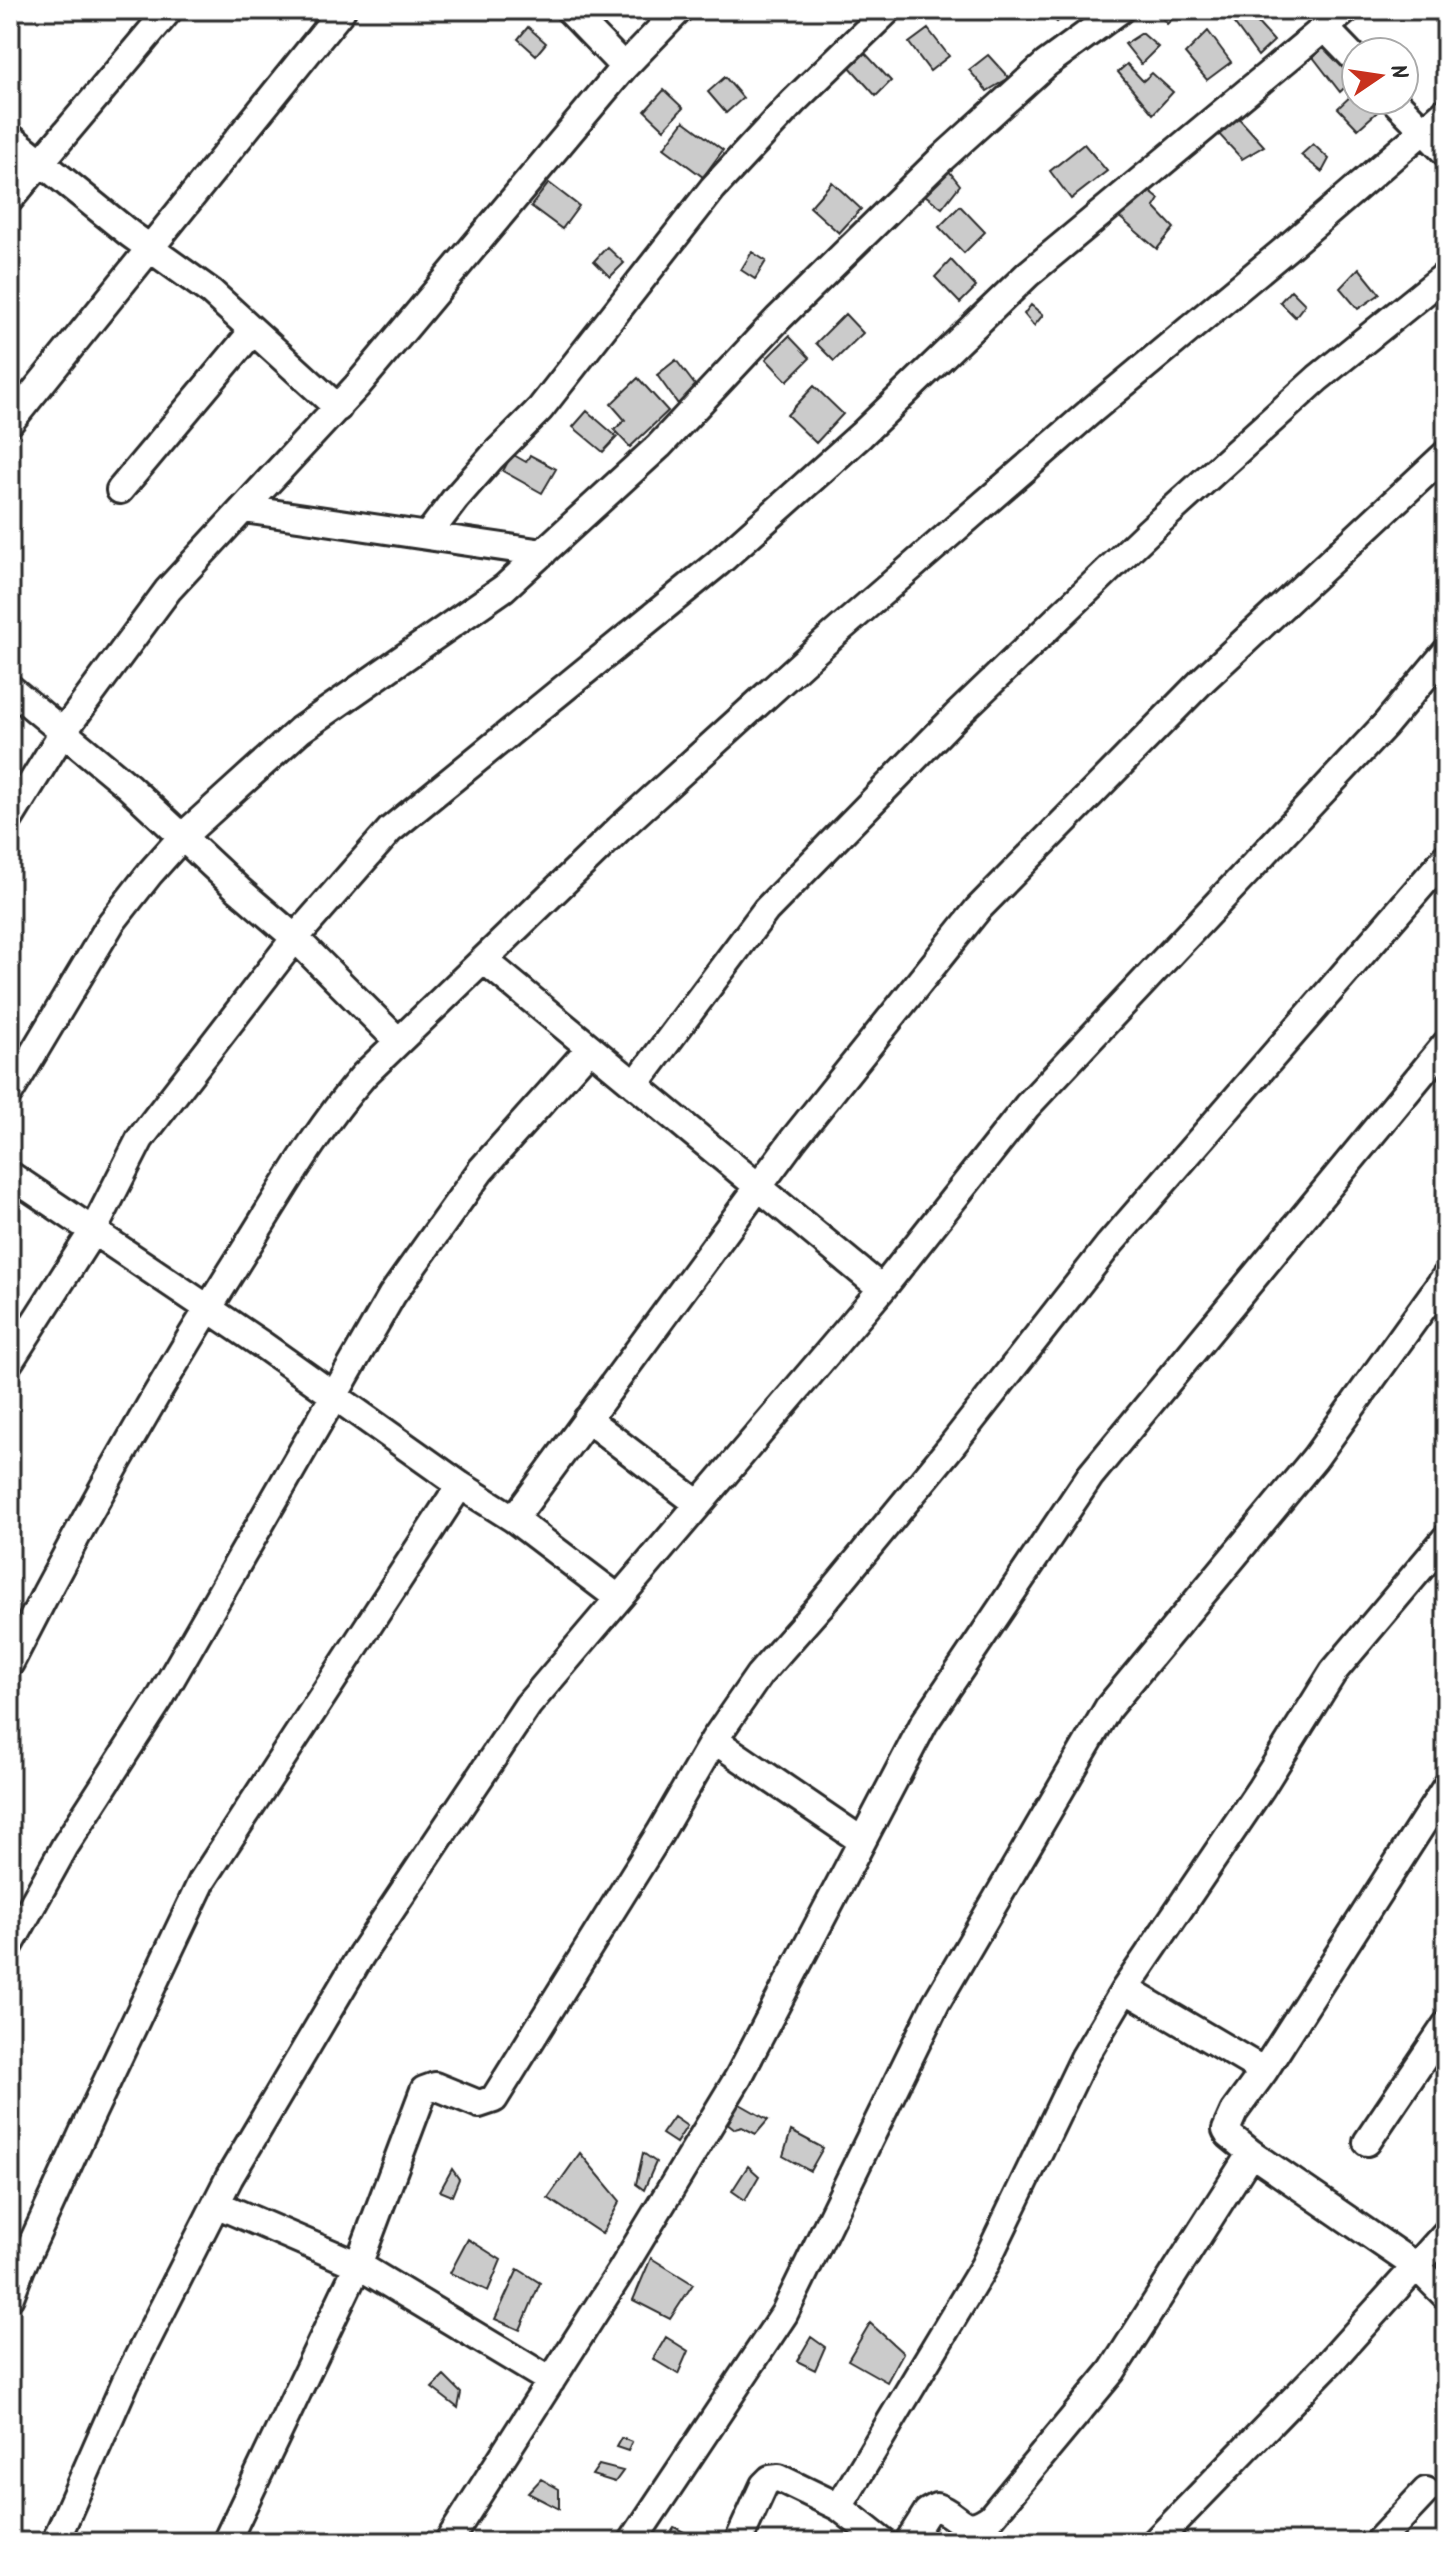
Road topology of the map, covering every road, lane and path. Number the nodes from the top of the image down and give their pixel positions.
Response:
1 (169, 10) edge
2 (342, 10) edge
3 (569, 10) edge
4 (679, 10) edge
5 (888, 10) edge
6 (1120, 10) edge
7 (1346, 10) edge
8 (1325, 28) junction
9 (1340, 43) edge
10 (624, 67) junction
11 (1446, 111) edge
12 (1409, 116) edge
13 (1424, 131) junction
14 (10, 137) edge
15 (1446, 153) edge
16 (42, 163) junction
17 (10, 199) edge
18 (148, 248) junction
19 (1446, 275) edge
20 (253, 331) junction
21 (338, 408) junction
22 (10, 422) edge
23 (1446, 454) edge
24 (120, 490) dead end
25 (244, 509) junction
26 (427, 536) junction
27 (543, 553) junction
28 (1446, 652) edge
29 (10, 688) edge
30 (63, 732) junction
31 (10, 818) edge
32 (183, 836) junction
33 (1446, 857) edge
34 (295, 938) junction
35 (484, 960) junction
36 (398, 1041) junction
37 (1446, 1044) edge
38 (590, 1048) junction
39 (635, 1085) junction
40 (10, 1092) edge
41 (10, 1175) edge
42 (758, 1188) junction
43 (93, 1231) junction
44 (1446, 1276) edge
45 (882, 1289) junction
46 (208, 1308) junction
47 (10, 1361) edge
48 (334, 1396) junction
49 (587, 1419) junction
50 (460, 1485) junction
51 (697, 1503) junction
52 (514, 1519) junction
53 (1446, 1538) edge
54 (618, 1598) junction
55 (10, 1663) edge
56 (714, 1740) junction
57 (1446, 1787) edge
58 (862, 1841) junction
59 (10, 1945) edge
60 (1125, 1989) junction
61 (1446, 2025) edge
62 (1264, 2071) junction
63 (1367, 2142) dead end
64 (1251, 2153) junction
65 (216, 2204) junction
66 (1446, 2233) edge
67 (358, 2265) junction
68 (1417, 2267) junction
69 (1446, 2296) edge
70 (10, 2297) edge
71 (551, 2381) junction
72 (1426, 2491) dead end
73 (839, 2507) junction
74 (55, 2542) edge
75 (226, 2542) edge
76 (448, 2542) edge
77 (632, 2542) edge
78 (738, 2542) edge
79 (883, 2542) edge
80 (908, 2542) edge
81 (1155, 2542) edge
82 (1378, 2542) edge

1 - 16 street
2 - 18 street
3 - 10 street
4 - 10 street
5 - 26 street
6 - 27 street
7 - 8 street
8 - 9 street
8 - 34 street
10 - 21 street
11 - 13 street
12 - 13 street
13 - 15 street
13 - 35 street
14 - 16 street
16 - 17 street
16 - 18 street
18 - 20 street
18 - 22 street
19 - 39 street
20 - 21 street
20 - 24 street
21 - 25 street
23 - 42 street
25 - 26 street
25 - 30 street
26 - 27 street
27 - 32 street
28 - 45 street
29 - 30 street
30 - 31 street
30 - 32 street
32 - 34 street
32 - 40 street
33 - 56 street
34 - 36 street
34 - 43 street
35 - 36 street
35 - 38 street
36 - 46 street
37 - 58 street
38 - 39 street
38 - 48 street
39 - 42 street
41 - 43 street
42 - 45 street
42 - 49 street
43 - 46 street
43 - 47 street
44 - 77 street
45 - 51 street
46 - 48 street
46 - 55 street
48 - 50 street
48 - 59 street
49 - 51 street
49 - 52 street
50 - 52 street
50 - 70 street
51 - 54 street
52 - 54 street
53 - 60 street
54 - 65 street
56 - 58 street
56 - 67 street
57 - 62 street
58 - 71 street
60 - 62 street
60 - 73 street
61 - 63 street
62 - 64 street
64 - 68 street
64 - 80 street
65 - 67 street
65 - 74 street
66 - 68 street
67 - 71 street
67 - 75 street
68 - 69 street
68 - 81 street
71 - 76 street
72 - 82 street
73 - 78 street
73 - 79 street

